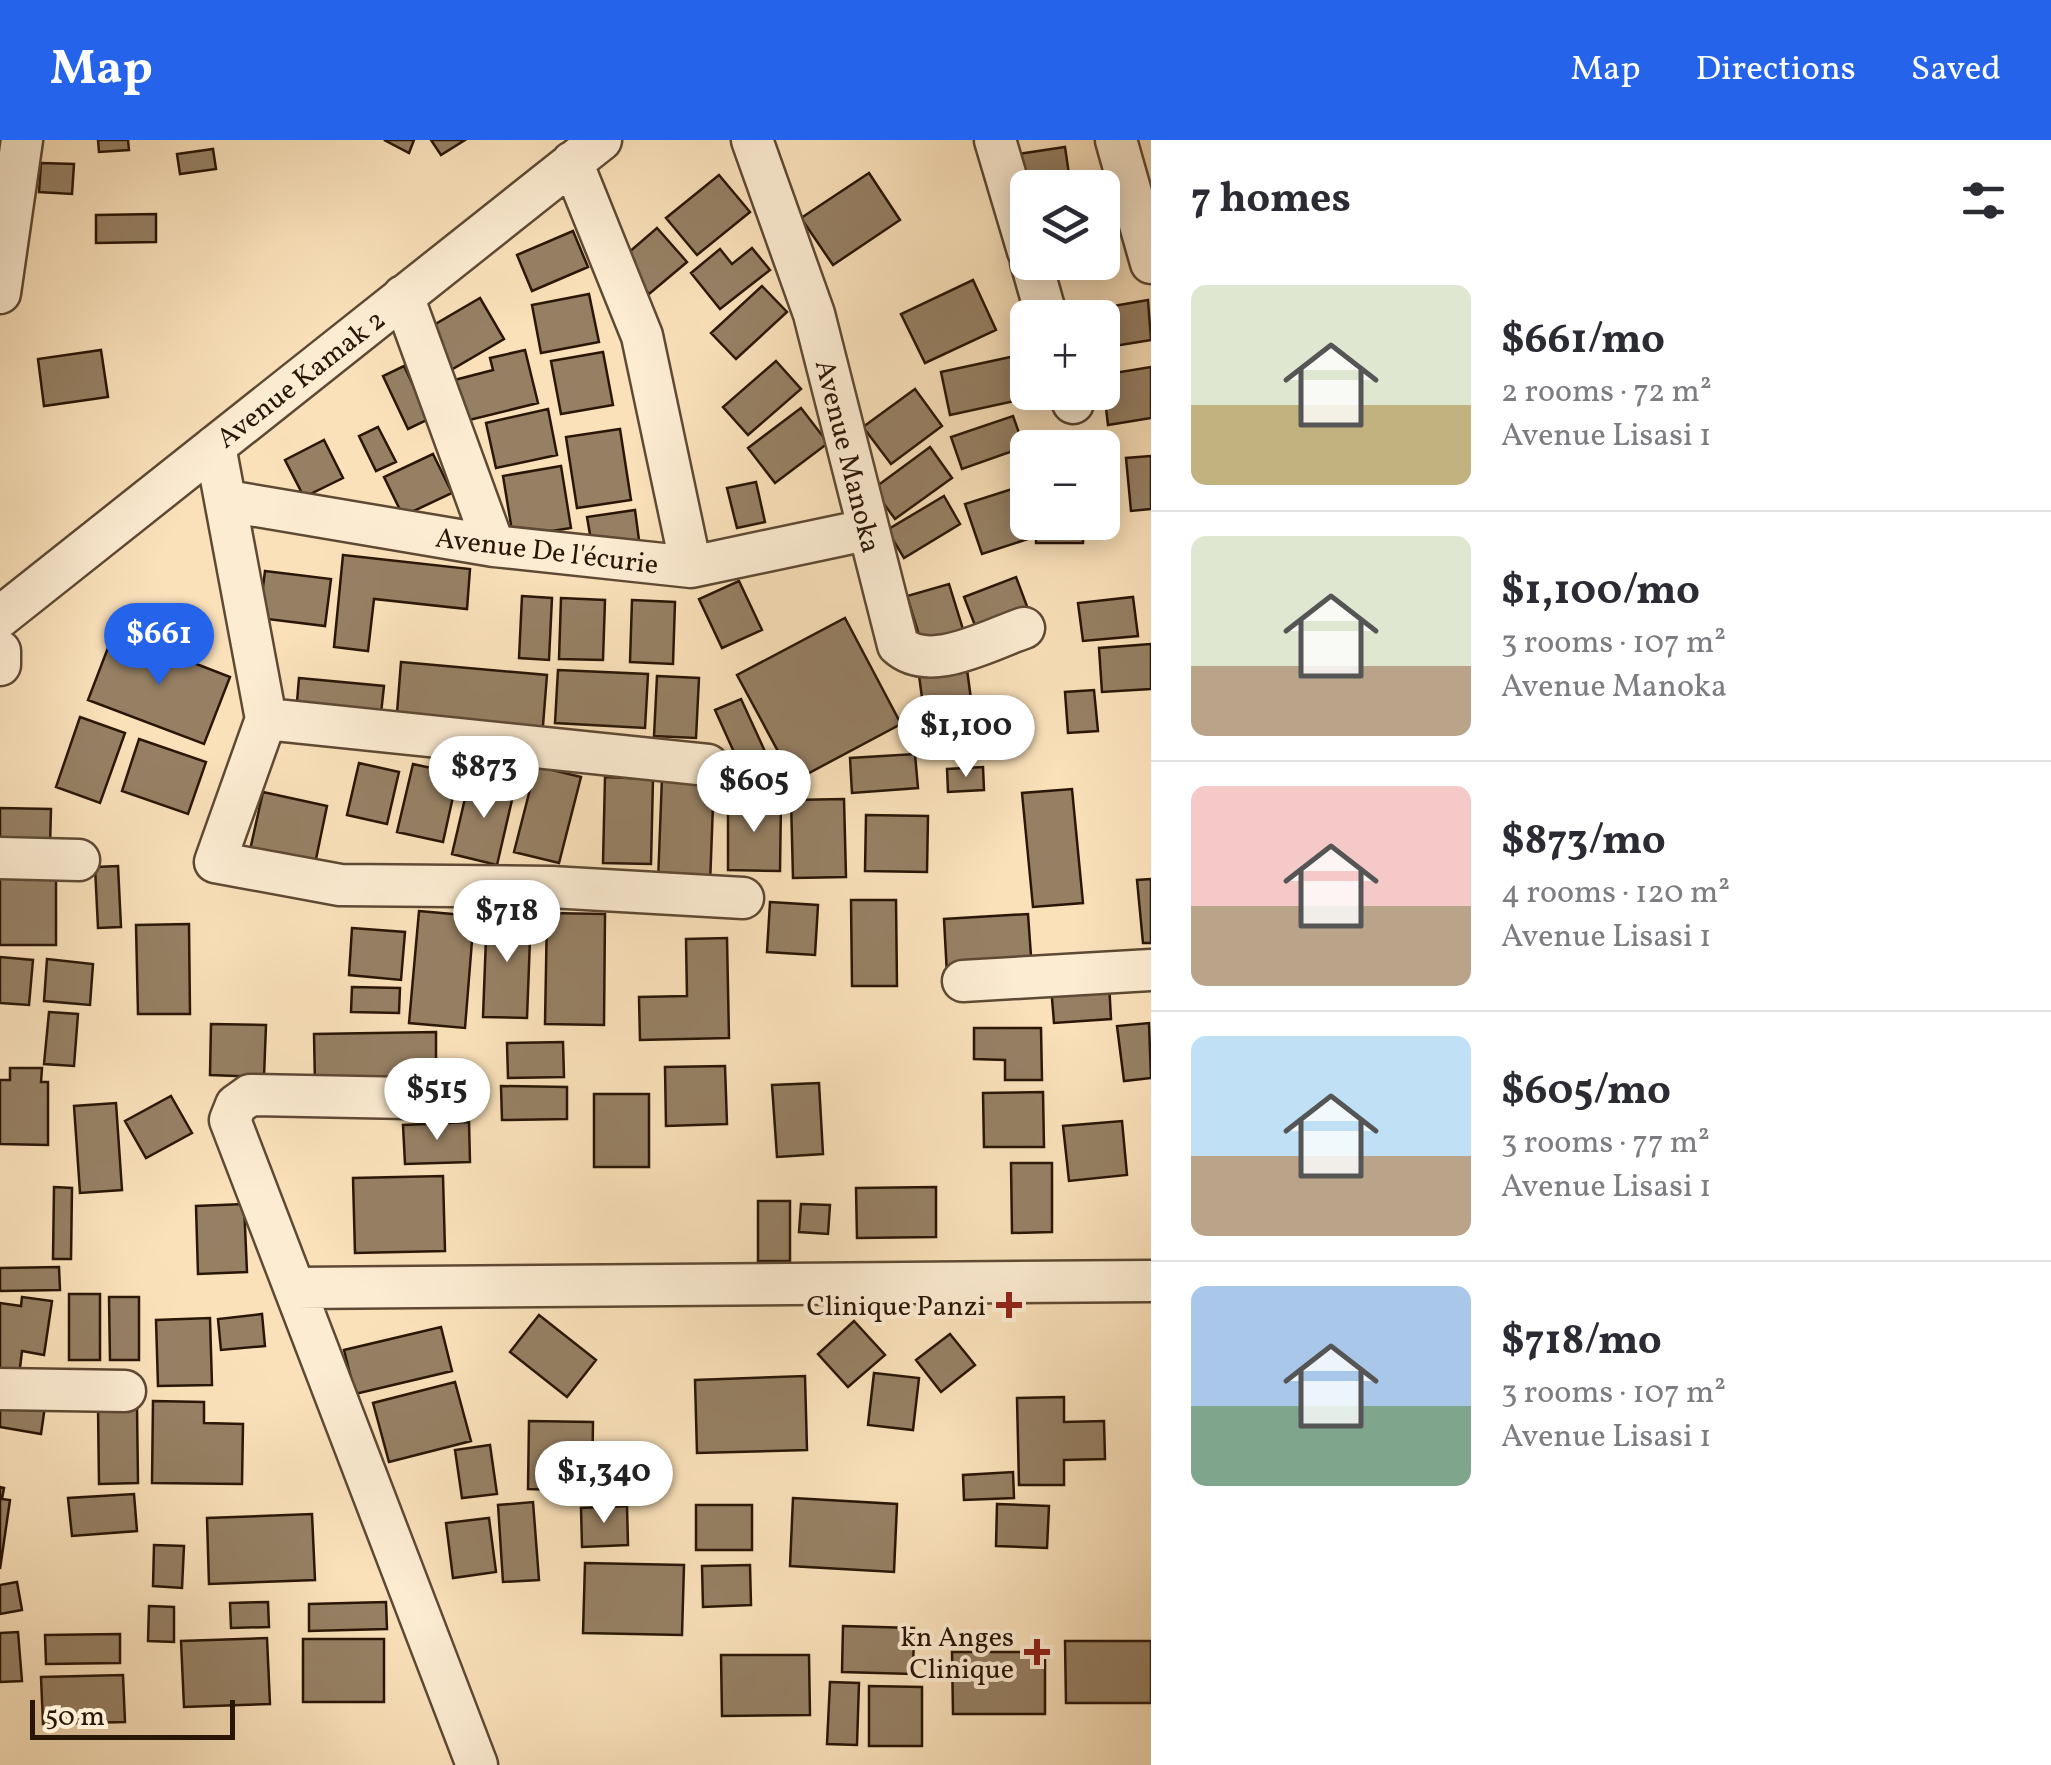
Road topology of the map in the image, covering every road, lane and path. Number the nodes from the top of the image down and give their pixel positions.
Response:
1 (22, 140) edge
2 (752, 140) edge
3 (994, 140) edge
4 (1116, 140) edge
5 (586, 151) edge
6 (1010, 192) edge
7 (1151, 262) edge
8 (0, 284) edge
9 (0, 293) edge
10 (403, 296) junction
11 (215, 446) junction
12 (227, 501) junction
13 (866, 530) junction
14 (494, 546) junction
15 (691, 567) junction
16 (0, 617) edge
17 (1024, 628) dead end
18 (0, 650) edge
19 (0, 665) edge
20 (266, 719) junction
21 (708, 765) dead end
22 (0, 858) edge
23 (80, 860) dead end
24 (743, 898) dead end
25 (1151, 970) edge
26 (964, 982) dead end
27 (460, 1100) dead end
28 (1151, 1281) edge
29 (297, 1288) junction
30 (0, 1389) edge
31 (125, 1390) dead end
32 (477, 1765) edge

1 - 8 street
2 - 13 street, Avenue Manoka
3 - 6 street
4 - 7 street
5 - 10 street, Avenue Kamak 2
5 - 15 street
8 - 9 street
10 - 11 street, Avenue Kamak 2
10 - 14 street
11 - 12 street
11 - 16 street, Avenue Kamak 2
12 - 14 street, Avenue De l'écurie
12 - 20 street
13 - 15 street, Avenue De l'écurie
13 - 17 street, Avenue Manoka
14 - 15 street, Avenue De l'écurie
18 - 19 street
20 - 21 street
20 - 24 street
22 - 23 street
25 - 26 street
27 - 29 street
28 - 29 street
29 - 32 street
30 - 31 street

